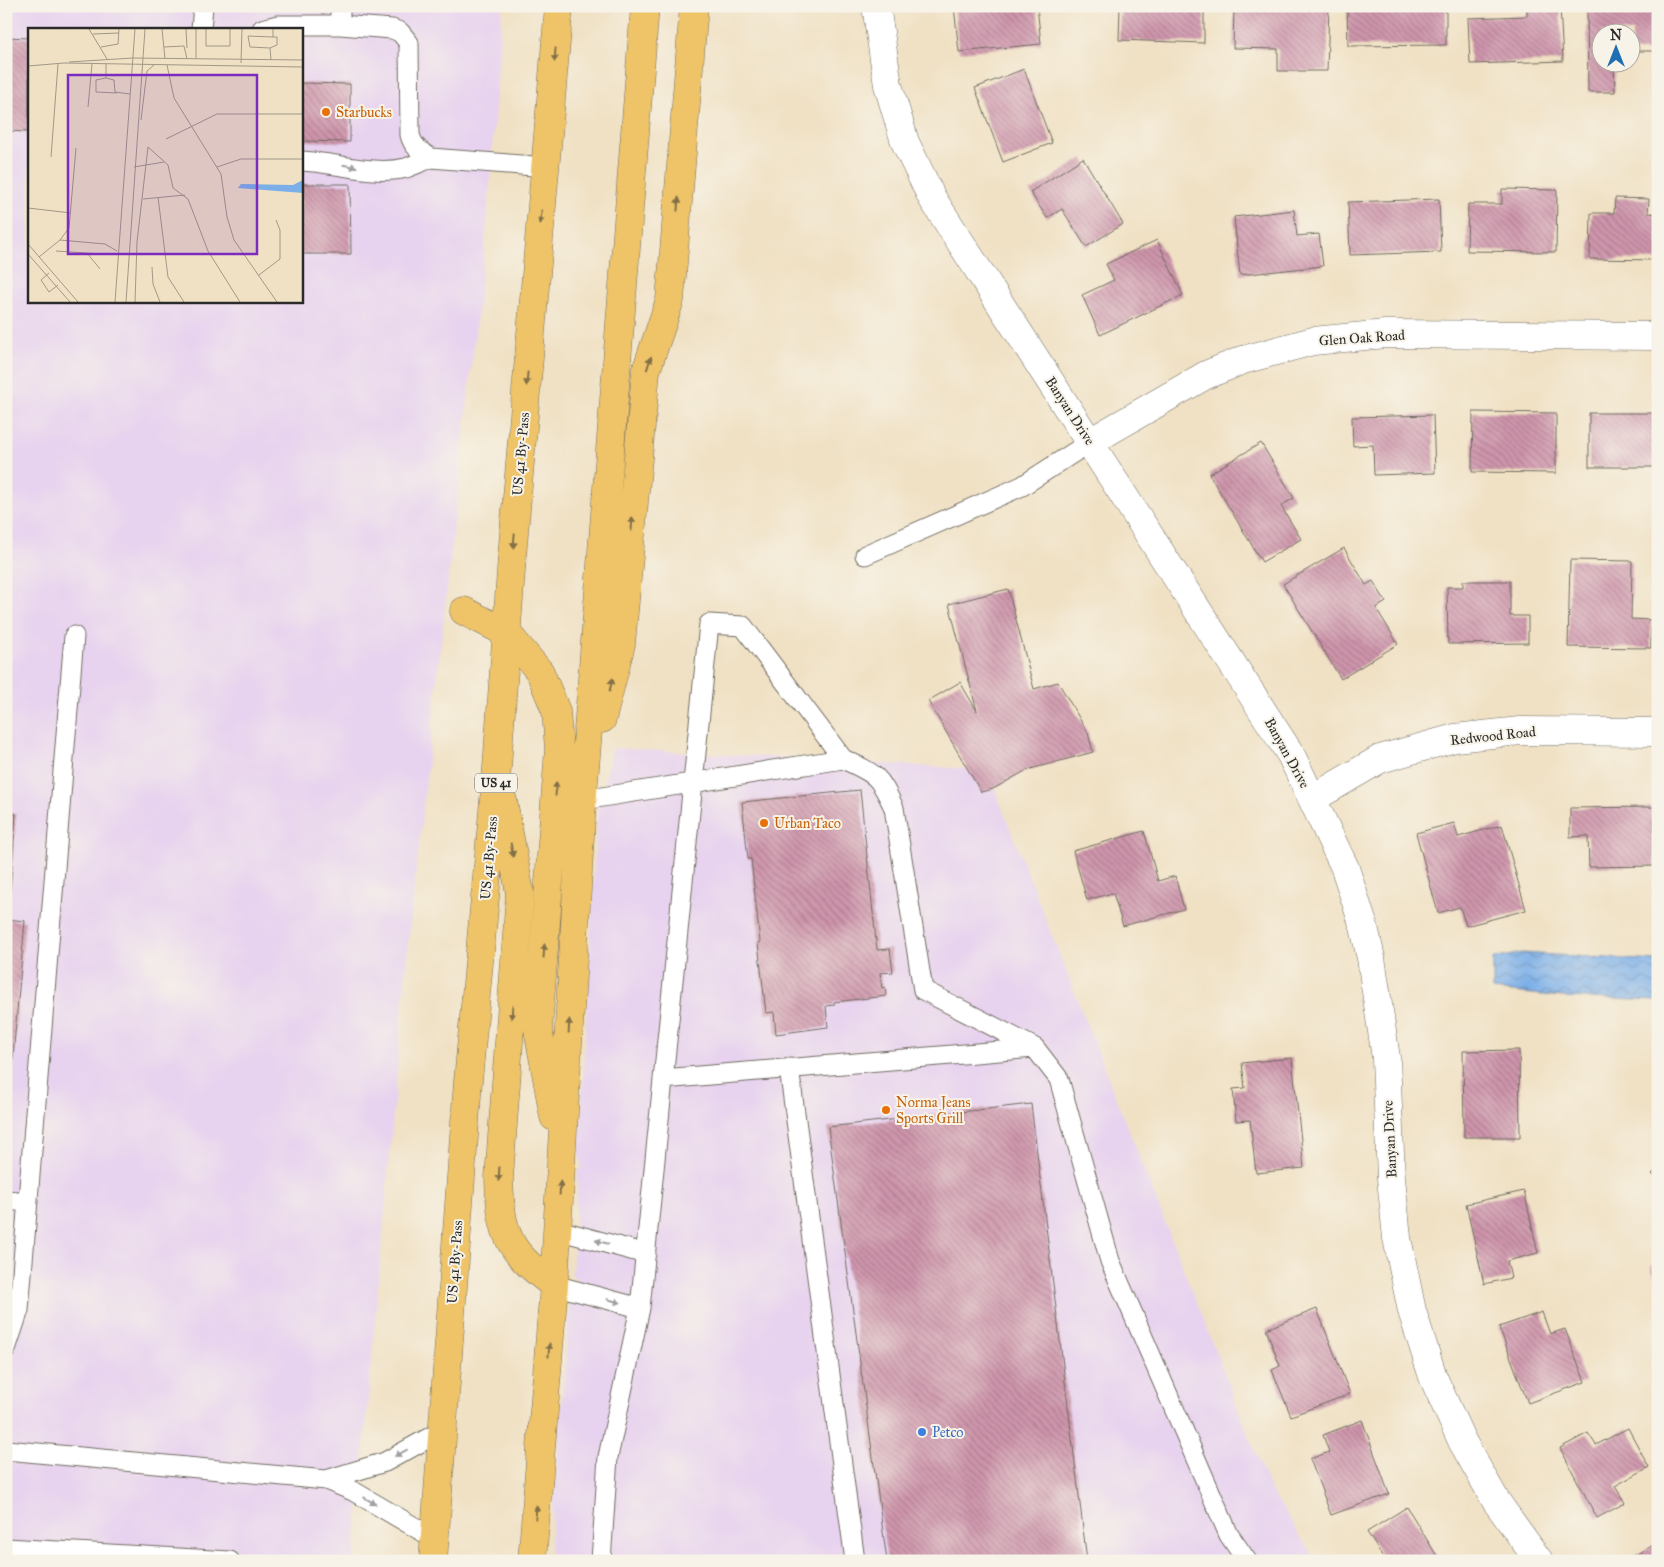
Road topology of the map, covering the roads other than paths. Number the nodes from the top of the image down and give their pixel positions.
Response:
1 (203, 6) edge
2 (559, 6) edge
3 (645, 6) edge
4 (694, 6) edge
5 (876, 6) edge
6 (340, 16) edge
7 (201, 28) edge
8 (266, 28) edge
9 (431, 158) junction
10 (302, 161) edge
11 (546, 167) junction
12 (1658, 336) edge
13 (1090, 442) junction
14 (865, 555) dead end
15 (464, 611) dead end
16 (506, 633) junction
17 (74, 636) dead end
18 (1658, 732) edge
19 (843, 759) junction
20 (497, 768) junction
21 (694, 782) junction
22 (1312, 799) junction
23 (582, 800) junction
24 (1035, 1048) junction
25 (789, 1068) junction
26 (663, 1079) junction
27 (562, 1155) junction
28 (6, 1200) edge
29 (28, 1202) junction
30 (558, 1230) junction
31 (646, 1254) junction
32 (554, 1285) junction
33 (640, 1308) junction
34 (6, 1349) edge
35 (443, 1430) junction
36 (6, 1450) edge
37 (326, 1480) junction
38 (6, 1548) edge
39 (434, 1550) edge
40 (176, 1559) edge
41 (230, 1561) edge
42 (532, 1561) edge
43 (601, 1561) edge
44 (854, 1561) edge
45 (1246, 1561) edge
46 (1539, 1561) edge

1 - 7 lane
2 -> 11 main road, US 41 By-Pass / US 41
3 - 23 main road
23 -> 4 main road
5 - 13 street, Banyan Drive
6 - 8 lane
6 - 9 lane
10 -> 9 lane
9 - 11 lane
11 -> 16 main road, US 41 By-Pass / US 41
12 - 13 street, Glen Oak Road
13 - 14 lane
13 - 22 street, Banyan Drive
15 - 16 main road
16 - 20 main road, US 41 By-Pass / US 41
27 -> 16 main road
17 - 29 lane
18 - 22 street, Redwood Road
19 - 21 lane
19 - 21 lane
19 - 24 lane
20 -> 32 main road
20 - 35 main road, US 41 By-Pass / US 41
21 - 23 lane
21 - 26 lane
22 - 46 street, Banyan Drive
27 -> 23 main road
24 - 25 lane
24 - 45 lane
25 - 26 lane
25 - 44 lane
26 - 31 lane
30 -> 27 main road
28 - 29 lane
29 - 34 lane
31 -> 30 lane
30 - 32 main road
31 - 33 lane
32 -> 33 lane
42 -> 32 main road
33 - 43 lane
35 -> 37 lane
35 - 39 main road, US 41 By-Pass / US 41
36 - 37 lane
37 -> 39 lane
38 - 40 lane
40 - 41 lane

